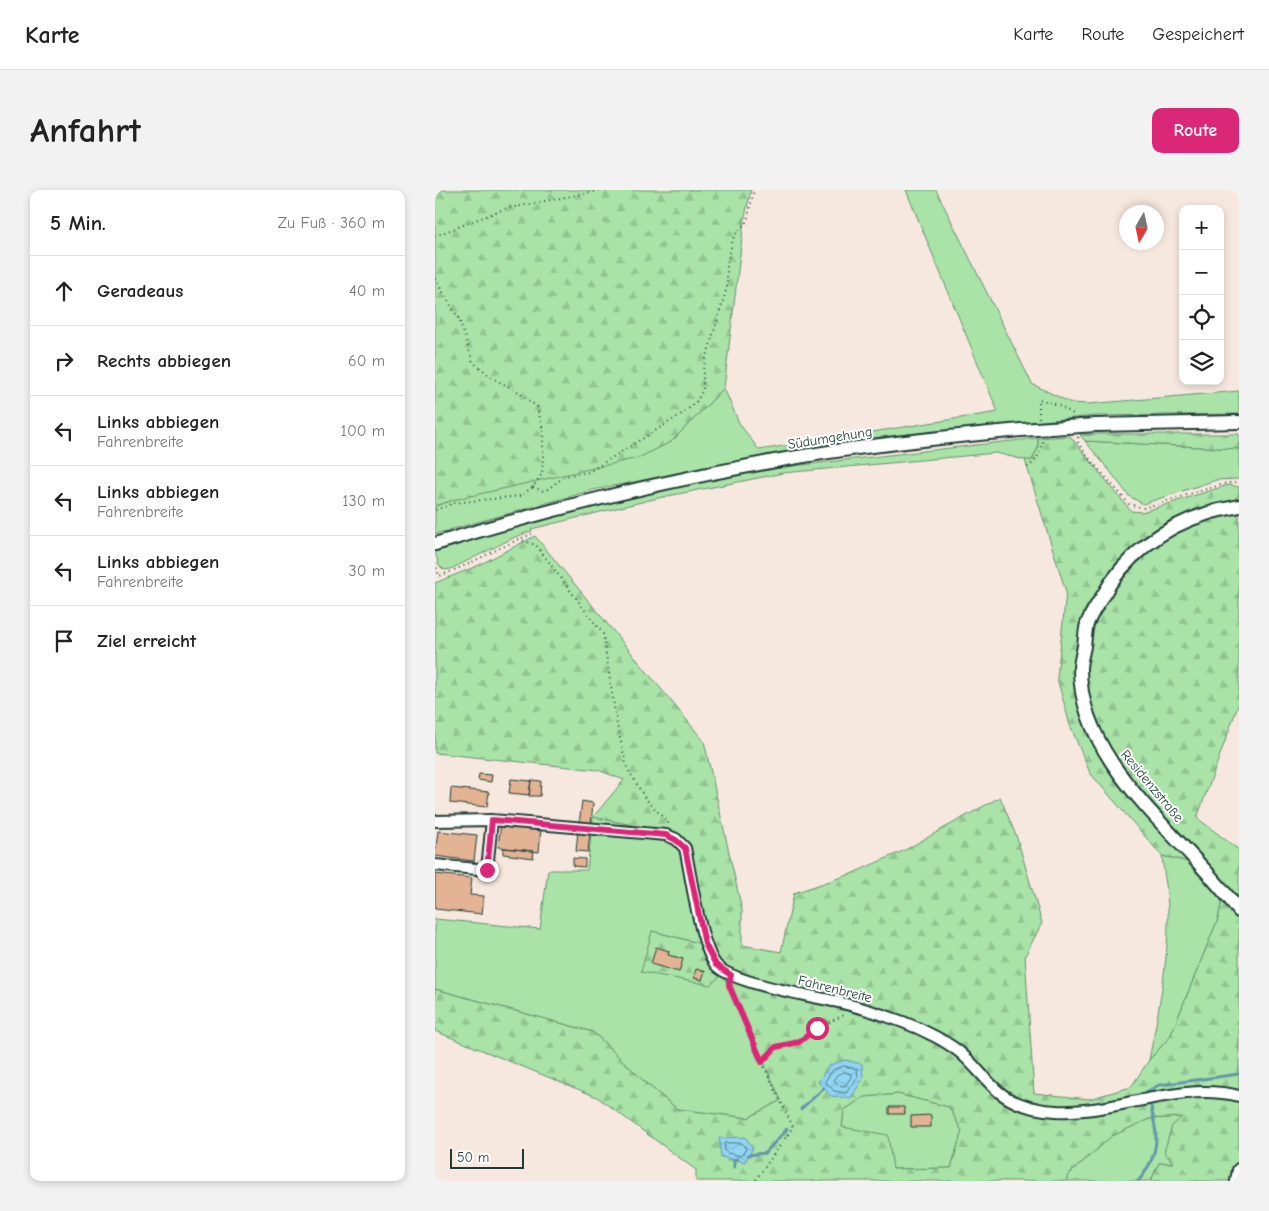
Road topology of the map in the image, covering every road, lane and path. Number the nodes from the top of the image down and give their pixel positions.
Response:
1 (603, 190) edge
2 (754, 190) edge
3 (435, 236) edge
4 (435, 279) edge
5 (1075, 414) dead end
6 (1039, 419) dead end
7 (1239, 422) edge
8 (1042, 433) dead end
9 (1077, 434) dead end
10 (1027, 468) dead end
11 (1239, 483) edge
12 (533, 487) junction
13 (1239, 506) edge
14 (435, 510) edge
15 (532, 534) dead end
16 (519, 539) junction
17 (435, 544) edge
18 (435, 563) edge
19 (439, 576) junction
20 (435, 578) edge
21 (492, 820) junction
22 (435, 821) edge
23 (672, 828) dead end
24 (435, 865) edge
25 (1239, 910) edge
26 (731, 975) junction
27 (857, 1008) junction
28 (762, 1062) junction
29 (1239, 1096) edge
30 (1239, 1170) edge
31 (755, 1181) edge
32 (1237, 1181) edge

1 - 3 path
2 - 12 path
4 - 12 path
5 - 6 path
7 - 17 main road, Südumgehung, bridge
8 - 10 path
9 - 11 path
12 - 14 path
13 - 25 main road, Residenzstraße
15 - 16 path
16 - 19 path
16 - 23 path
18 - 19 path
19 - 20 path
21 - 22 lane, Fahrenbreite
21 - 24 lane
21 - 26 lane, Fahrenbreite
26 - 27 lane, Fahrenbreite
26 - 28 path
27 - 28 path
27 - 29 lane, Fahrenbreite
28 - 31 path
30 - 32 main road

